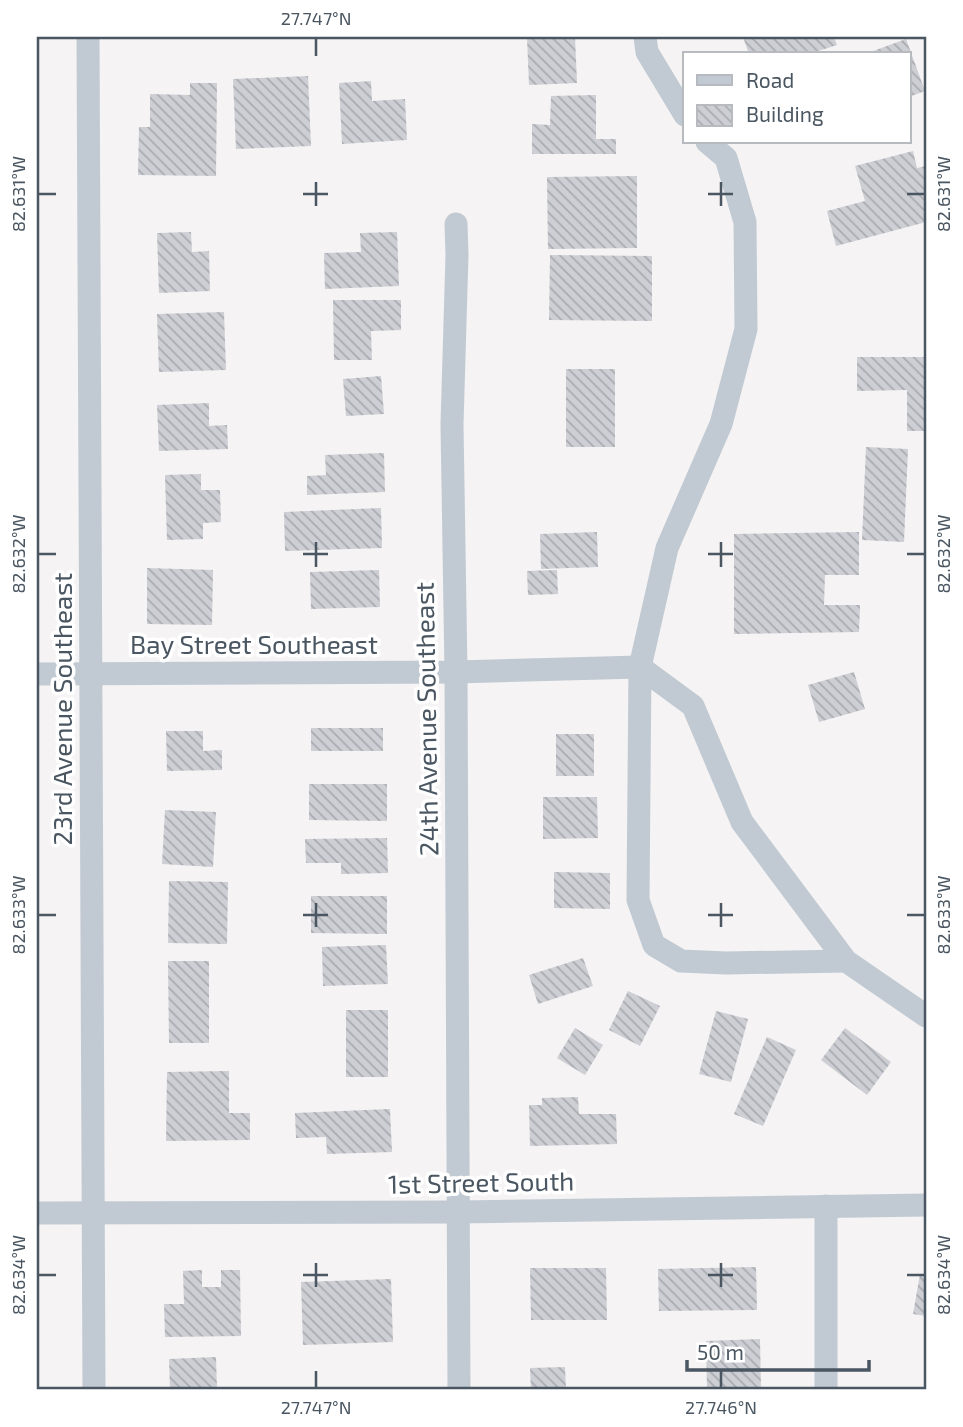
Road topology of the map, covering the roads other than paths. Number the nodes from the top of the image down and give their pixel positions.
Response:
1 (88, 37) edge
2 (645, 37) edge
3 (683, 112) edge
4 (709, 144) edge
5 (457, 224) dead end
6 (640, 667) junction
7 (456, 672) junction
8 (90, 673) junction
9 (37, 674) edge
10 (846, 961) junction
11 (926, 1016) edge
12 (926, 1205) edge
13 (826, 1206) junction
14 (458, 1212) junction
15 (37, 1213) edge
16 (94, 1214) junction
17 (94, 1390) edge
18 (459, 1390) edge
19 (826, 1390) edge

1 - 8 street, 23rd Avenue Southeast
2 - 3 street
4 - 6 street
5 - 7 street, 24th Avenue Southeast
6 - 7 street, Bay Street Southeast
6 - 10 street
6 - 10 street
7 - 8 street, Bay Street Southeast
7 - 14 street, 24th Avenue Southeast
8 - 9 street, Bay Street Southeast
8 - 16 street, 23rd Avenue Southeast
10 - 11 street
12 - 13 street, 1st Street South
13 - 14 street, 1st Street South
13 - 19 street
14 - 16 street, 1st Street South
14 - 18 street, 24th Avenue Southeast
15 - 16 street, 1st Street South
16 - 17 street, 23rd Avenue Southeast

